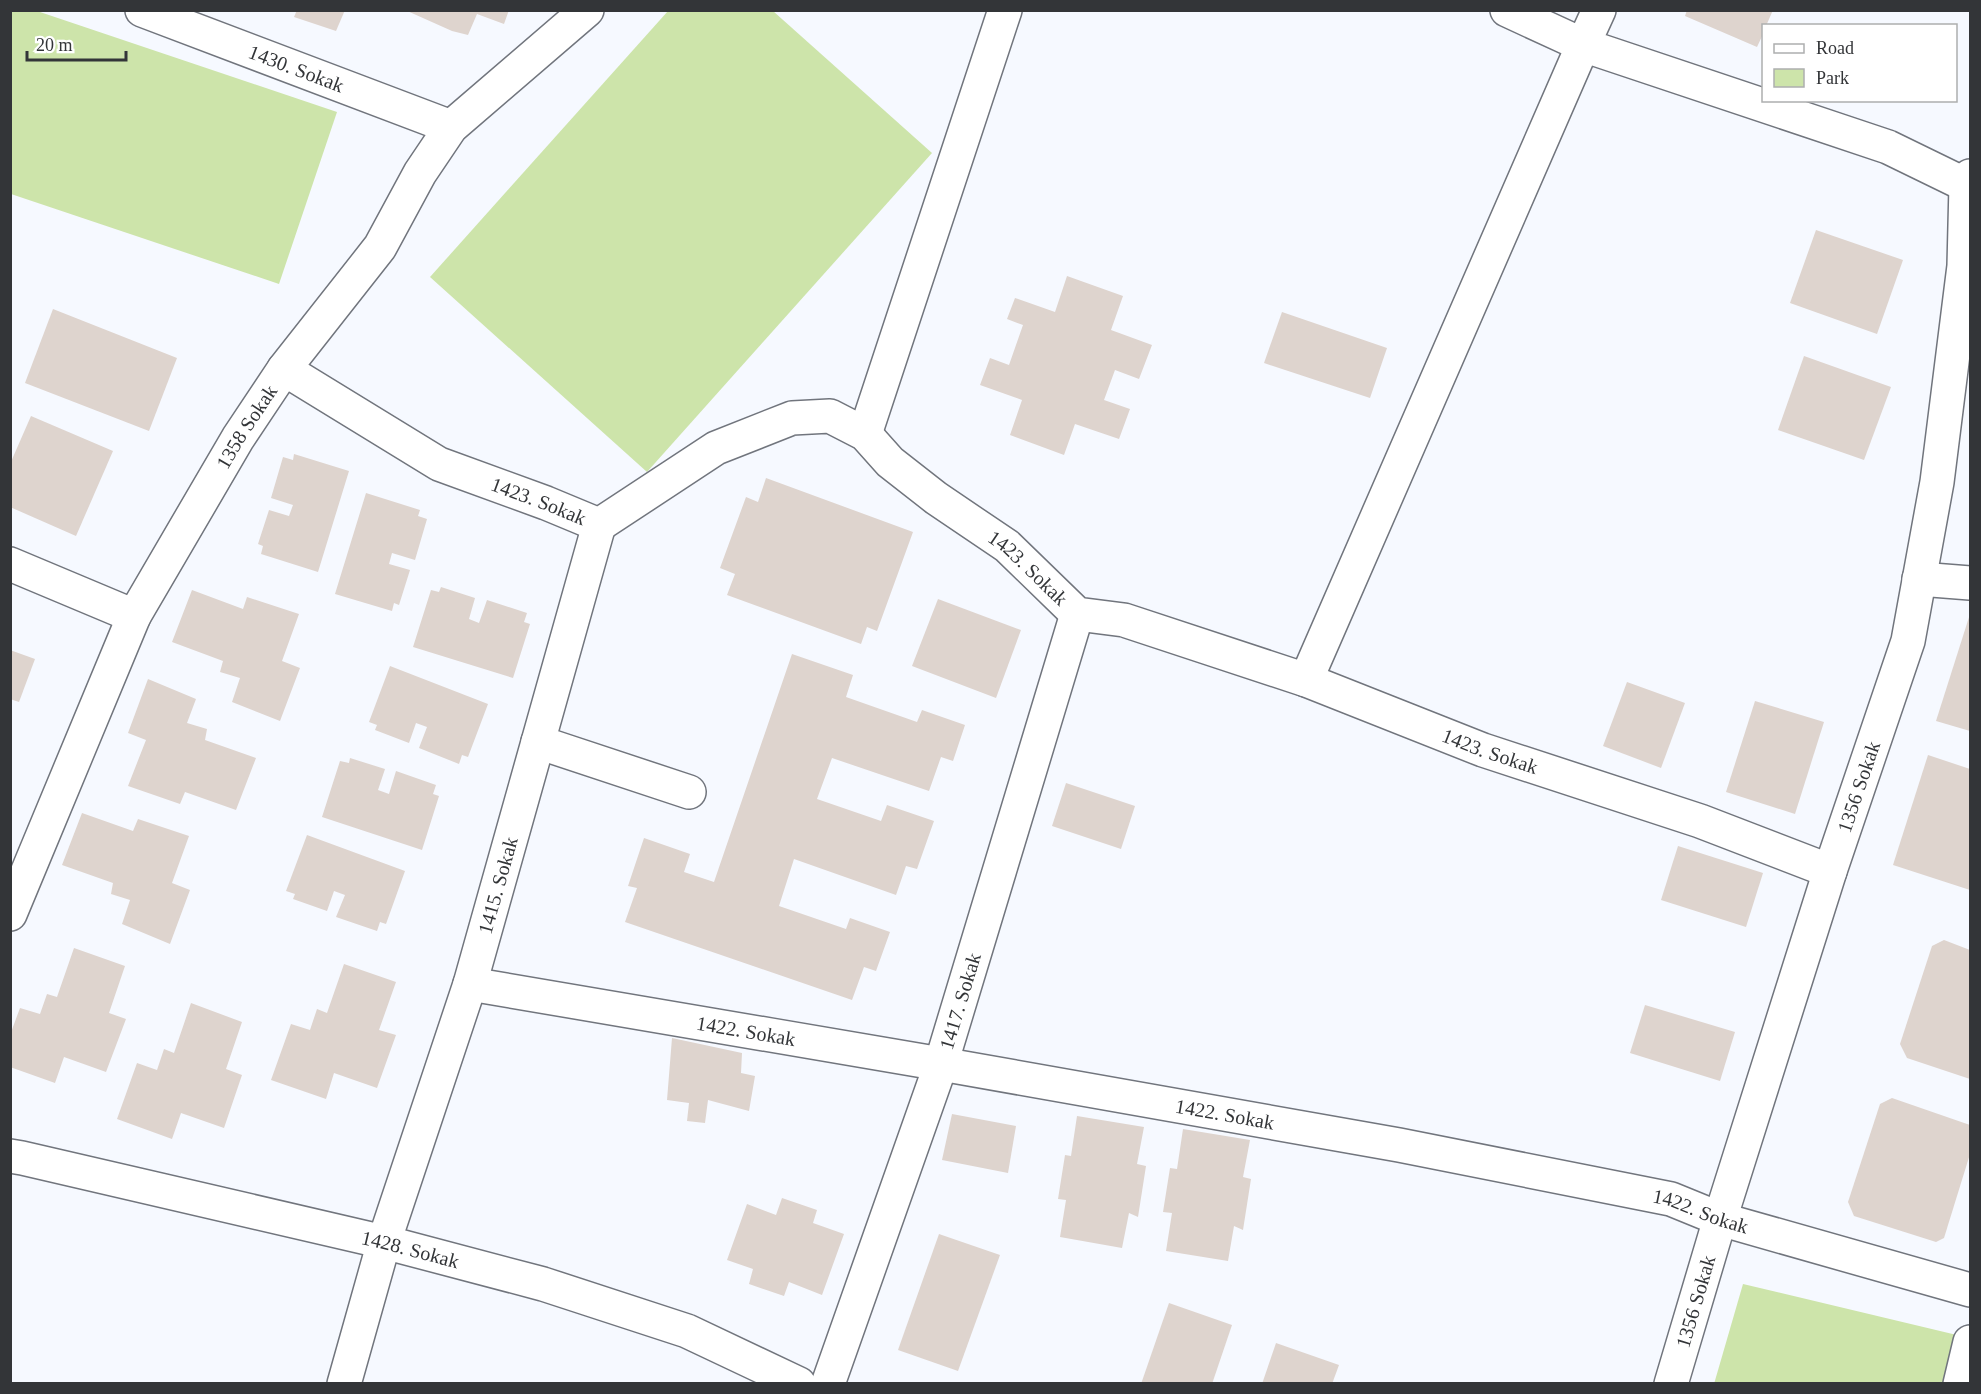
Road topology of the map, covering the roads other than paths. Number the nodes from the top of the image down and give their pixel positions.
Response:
1 (142, 10) edge
2 (587, 10) edge
3 (1005, 10) edge
4 (1507, 10) edge
5 (1599, 10) edge
6 (1583, 45) junction
7 (451, 127) junction
8 (1968, 180) edge
9 (284, 369) junction
10 (865, 434) junction
11 (599, 525) junction
12 (10, 564) edge
13 (1919, 579) junction
14 (1971, 583) edge
15 (1077, 614) junction
16 (134, 616) junction
17 (1306, 680) junction
18 (538, 742) junction
19 (689, 792) dead end
20 (1830, 871) junction
21 (10, 914) edge
22 (470, 984) junction
23 (942, 1064) junction
24 (10, 1156) edge
25 (1720, 1219) junction
26 (384, 1242) junction
27 (1971, 1290) edge
28 (1971, 1342) edge
29 (344, 1383) edge
30 (799, 1383) edge
31 (828, 1383) edge
32 (1671, 1383) edge
33 (1960, 1383) edge

1 - 7 street, 1430. Sokak
2 - 7 street, 1358 Sokak
3 - 10 street
4 - 6 street
5 - 6 street
6 - 8 street
6 - 17 street
7 - 9 street, 1358 Sokak
8 - 13 street, 1356 Sokak
9 - 11 street, 1423. Sokak
9 - 16 street, 1358 Sokak
10 - 11 street, 1423. Sokak
10 - 15 street, 1423. Sokak
11 - 18 street, 1415. Sokak
12 - 16 street
13 - 14 street
13 - 20 street, 1356 Sokak
15 - 17 street, 1423. Sokak
15 - 23 street, 1417. Sokak
16 - 21 street, 1358 Sokak
17 - 20 street, 1423. Sokak
18 - 19 street
18 - 22 street, 1415. Sokak
20 - 25 street, 1356 Sokak
22 - 23 street, 1422. Sokak
22 - 26 street, 1415. Sokak
23 - 25 street, 1422. Sokak
23 - 31 street, 1417. Sokak
24 - 26 street, 1428. Sokak
25 - 27 street, 1422. Sokak
25 - 32 street, 1356 Sokak
26 - 29 street, 1415. Sokak
26 - 30 street, 1428. Sokak
28 - 33 street

